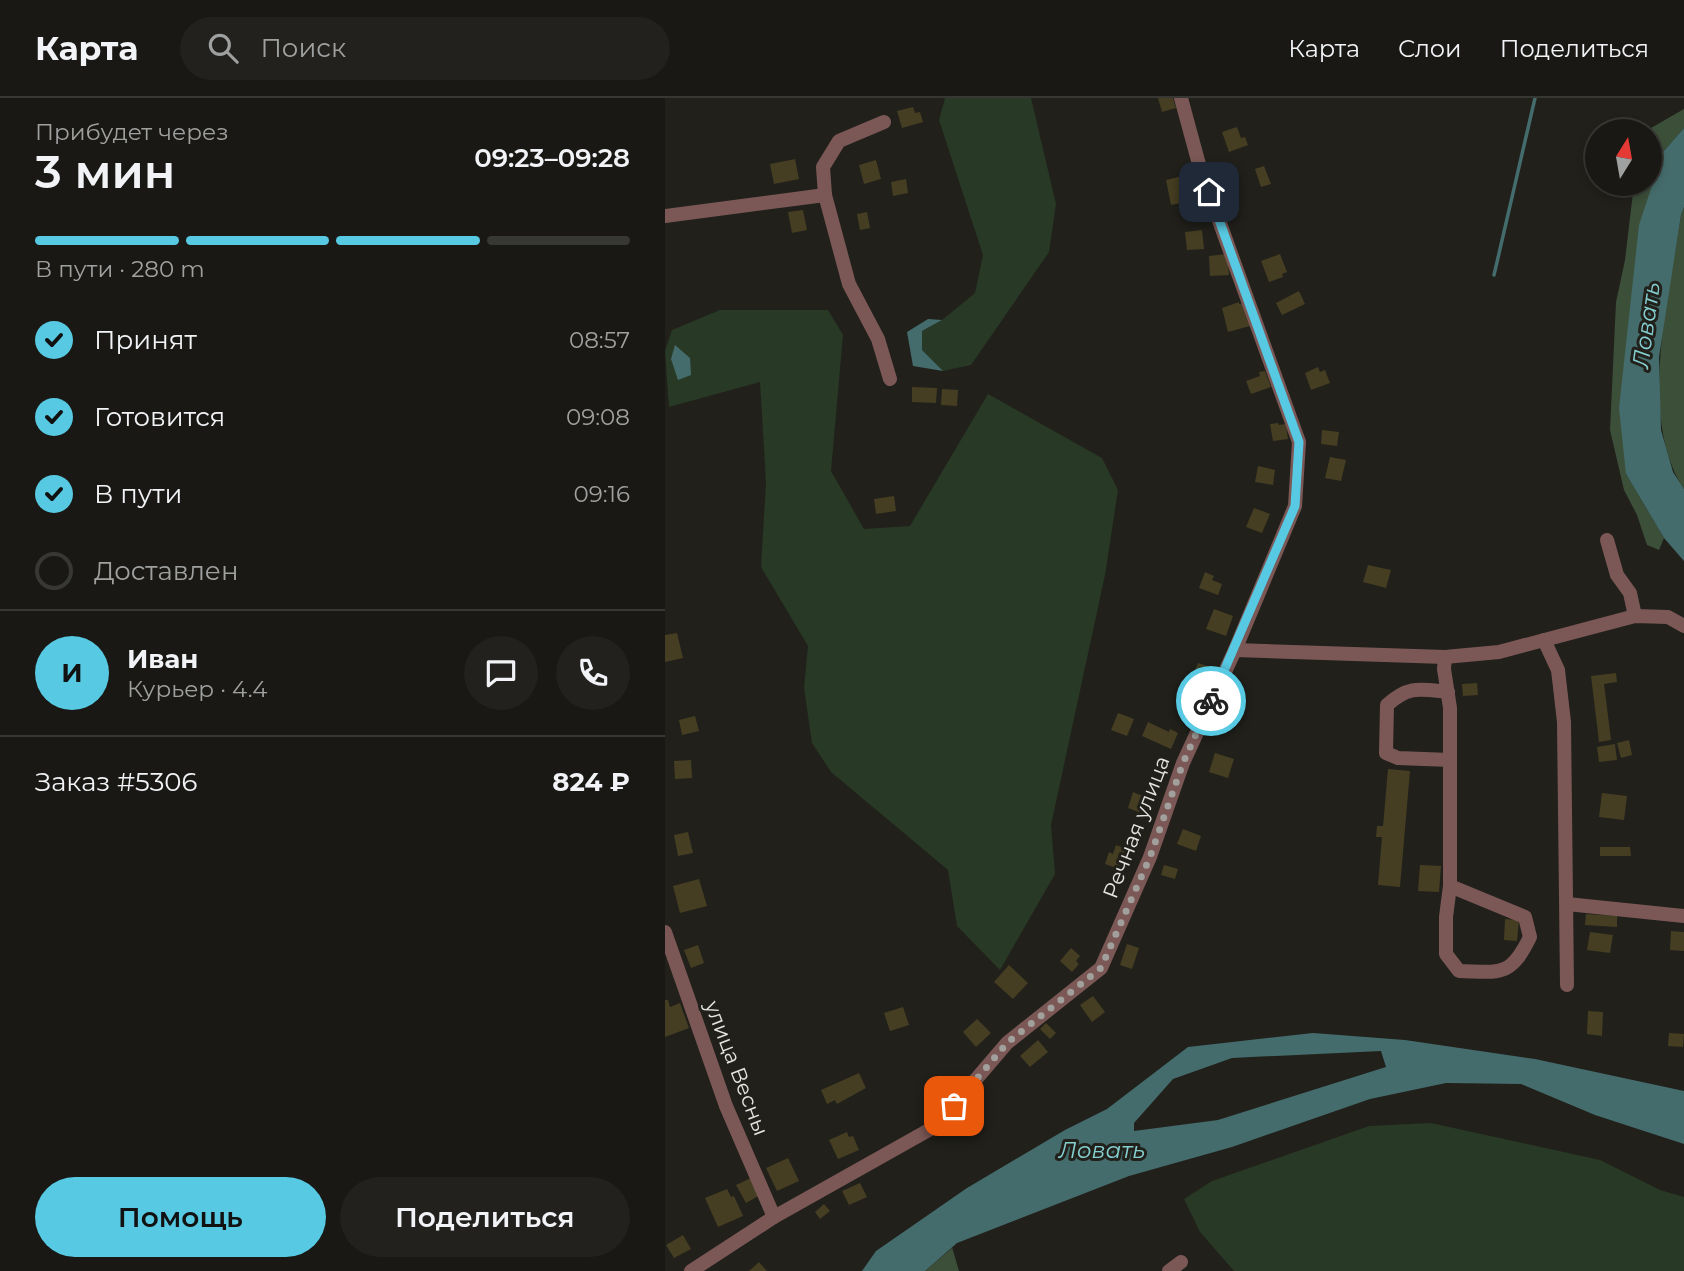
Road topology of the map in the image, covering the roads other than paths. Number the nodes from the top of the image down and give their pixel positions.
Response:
1 (1181, 98) edge
2 (884, 122) dead end
3 (825, 195) junction
4 (665, 216) edge
5 (890, 379) dead end
6 (1607, 540) dead end
7 (1636, 616) junction
8 (1684, 626) edge
9 (1544, 640) junction
10 (1235, 650) junction
11 (1445, 657) junction
12 (1448, 692) junction
13 (1450, 760) junction
14 (1450, 886) junction
15 (1567, 904) junction
16 (1684, 916) edge
17 (665, 932) edge
18 (1567, 985) dead end
19 (775, 1217) junction
20 (1181, 1262) dead end
21 (699, 1269) edge
22 (1169, 1271) edge

1 - 10 street, Речная улица
2 - 3 street
3 - 4 street
3 - 5 street
6 - 7 street
7 - 8 street
7 - 9 street
9 - 11 street
9 - 15 street
10 - 11 street
10 - 19 street, Речная улица
11 - 12 street
12 - 13 street
12 - 13 street
13 - 14 street
14 - 14 street
15 - 16 street
15 - 18 street
17 - 19 street, улица Весны
19 - 21 street, Речная улица
20 - 22 street

